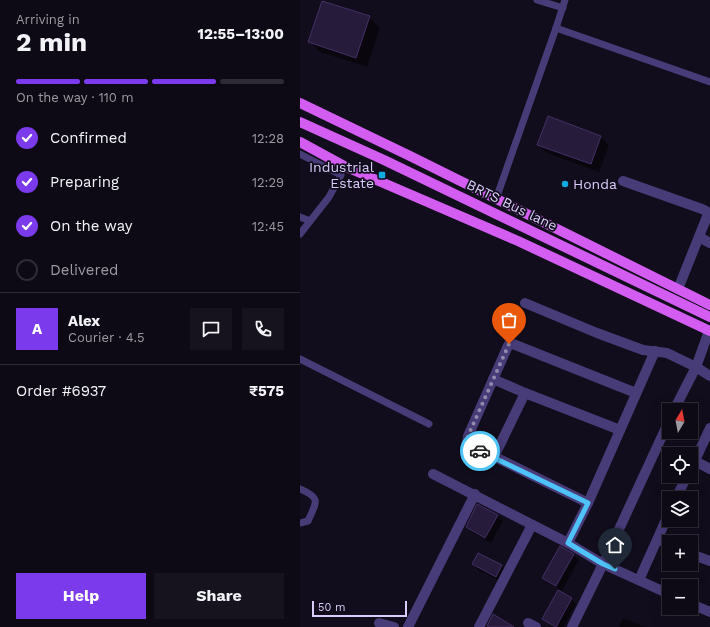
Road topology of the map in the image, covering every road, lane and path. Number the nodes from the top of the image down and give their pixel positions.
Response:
1 (537, 0) edge
2 (565, 0) edge
3 (563, 8) junction
4 (556, 28) junction
5 (710, 82) edge
6 (300, 104) edge
7 (300, 122) edge
8 (300, 142) edge
9 (300, 154) edge
10 (623, 181) dead end
11 (496, 199) junction
12 (300, 217) edge
13 (310, 221) junction
14 (300, 234) edge
15 (699, 237) junction
16 (710, 243) edge
17 (678, 289) junction
18 (525, 303) dead end
19 (710, 305) edge
20 (710, 317) edge
21 (710, 331) edge
22 (655, 350) junction
23 (300, 359) edge
24 (696, 367) junction
25 (710, 376) edge
26 (493, 379) junction
27 (525, 393) junction
28 (636, 393) junction
29 (678, 403) edge
30 (429, 424) dead end
31 (710, 428) edge
32 (620, 430) junction
33 (662, 437) edge
34 (698, 454) edge
35 (494, 457) junction
36 (698, 466) edge
37 (710, 469) edge
38 (434, 474) dead end
39 (300, 489) edge
40 (475, 494) junction
41 (588, 503) junction
42 (300, 523) edge
43 (532, 525) junction
44 (663, 527) edge
45 (658, 539) junction
46 (662, 541) edge
47 (568, 543) junction
48 (698, 557) edge
49 (710, 561) edge
50 (603, 564) junction
51 (639, 580) junction
52 (662, 591) edge
53 (698, 607) edge
54 (710, 612) edge
55 (379, 623) dead end
56 (394, 627) edge
57 (408, 627) edge
58 (479, 627) edge
59 (572, 627) edge

1 - 3 lane
2 - 3 lane
3 - 4 lane
4 - 5 lane
4 - 11 lane
6 - 11 main road
7 - 20 main road, BRTS Bus lane
8 - 21 main road
9 - 13 lane
10 - 15 street
11 - 17 main road
12 - 13 lane
13 - 14 lane
15 - 16 street
15 - 17 street
17 - 19 main road
18 - 22 street
21 - 24 street
22 - 24 street
22 - 28 street
23 - 30 lane
24 - 25 street
24 - 29 street
26 - 27 street
26 - 28 street
26 - 35 street
27 - 32 street
27 - 35 street
28 - 32 street
31 - 34 street
32 - 41 street
33 - 50 street
35 - 41 street
36 - 37 street
38 - 40 street
39 - 42 lane
40 - 43 street
40 - 57 street
41 - 47 street
43 - 47 street
43 - 58 street
44 - 45 street
45 - 46 street
45 - 51 street
47 - 50 street
48 - 49 street
50 - 51 street
50 - 59 street
51 - 52 street
53 - 54 street
55 - 56 street

